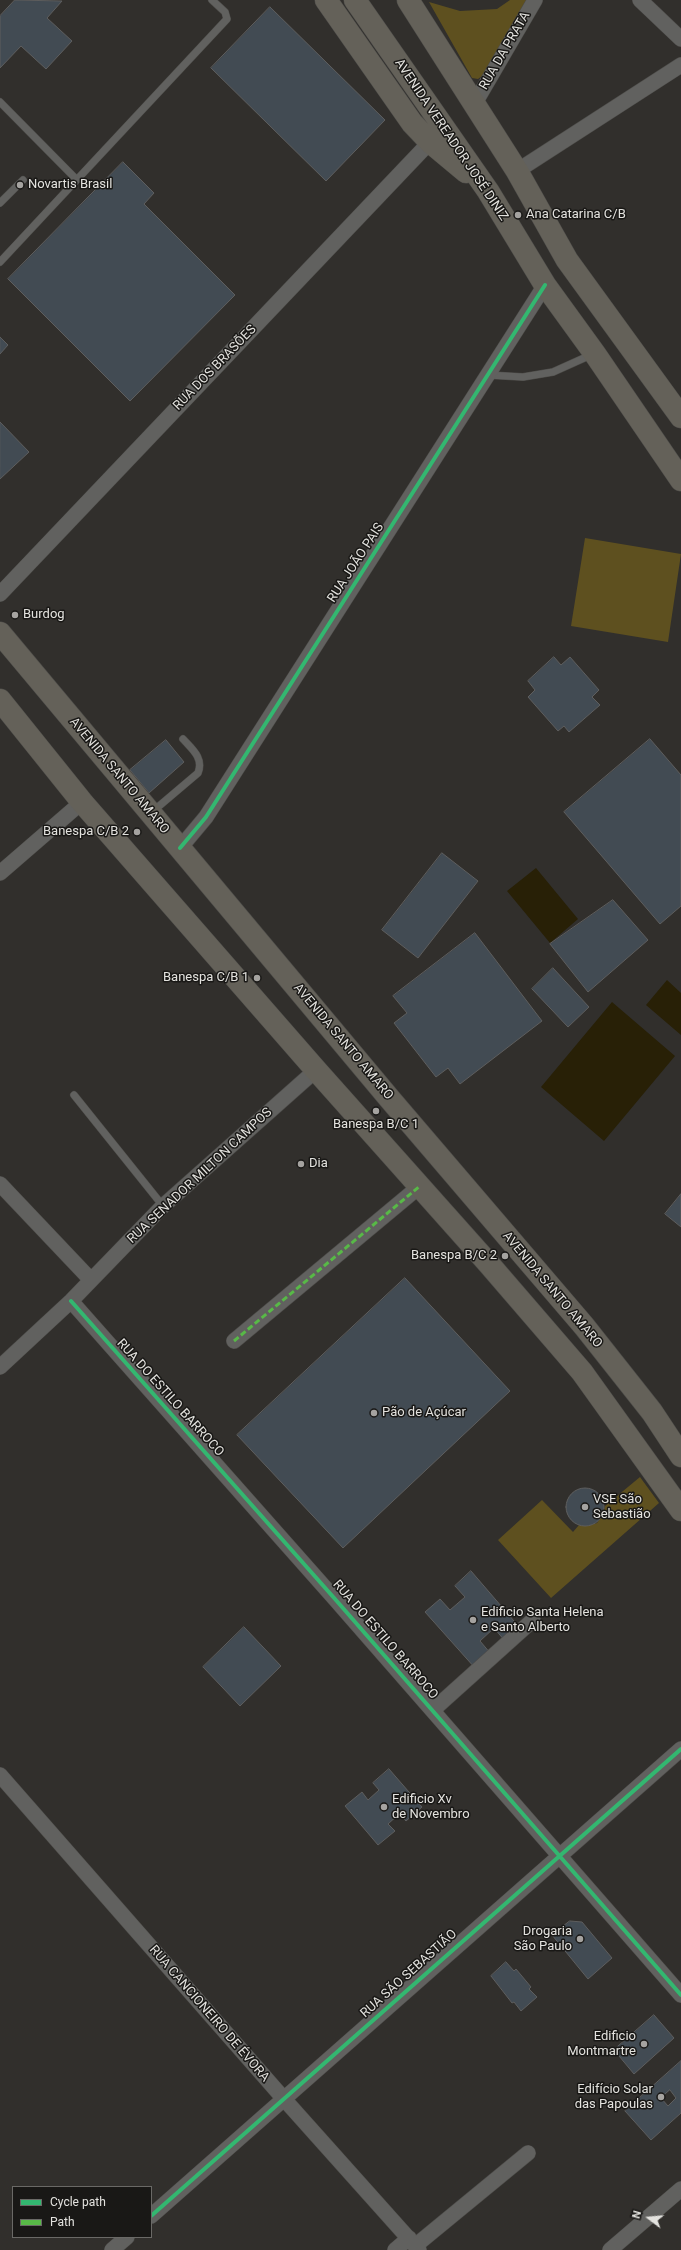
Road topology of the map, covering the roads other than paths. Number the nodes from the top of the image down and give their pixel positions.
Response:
1 (212, 0) edge
2 (326, 0) edge
3 (408, 0) edge
4 (535, 0) edge
5 (640, 0) edge
6 (357, 2) edge
7 (681, 39) edge
8 (681, 65) edge
9 (0, 102) edge
10 (475, 103) junction
11 (430, 142) junction
12 (517, 171) junction
13 (23, 180) dead end
14 (77, 180) junction
15 (488, 191) junction
16 (0, 203) edge
17 (0, 262) edge
18 (545, 285) junction
19 (595, 354) junction
20 (487, 375) junction
21 (681, 417) edge
22 (681, 480) edge
23 (0, 594) edge
24 (0, 633) edge
25 (0, 700) edge
26 (183, 739) dead end
27 (82, 802) junction
28 (150, 813) junction
29 (180, 848) junction
30 (0, 873) edge
31 (316, 1070) junction
32 (74, 1095) dead end
33 (0, 1184) edge
34 (420, 1186) junction
35 (163, 1206) junction
36 (91, 1280) junction
37 (71, 1301) junction
38 (234, 1341) dead end
39 (0, 1367) edge
40 (681, 1456) edge
41 (681, 1510) edge
42 (533, 1620) dead end
43 (433, 1710) junction
44 (681, 1749) edge
45 (0, 1775) edge
46 (559, 1854) junction
47 (681, 1994) edge
48 (284, 2099) junction
49 (528, 2153) dead end
50 (681, 2189) edge
51 (152, 2215) edge
52 (126, 2238) edge
53 (414, 2245) edge
54 (112, 2250) edge
55 (395, 2250) edge
56 (610, 2250) edge

1 - 14 lane
2 - 11 main road
3 - 10 main road
4 - 10 street, RUA DA PRATA
5 - 7 street
6 - 15 main road, AVENIDA VEREADOR JOSÉ DINIZ
8 - 12 street
9 - 14 lane
10 - 12 main road
11 - 15 main road
11 - 23 street, RUA DOS BRASÕES
12 - 21 main road
13 - 16 lane
14 - 17 lane
15 - 18 main road, AVENIDA VEREADOR JOSÉ DINIZ
18 - 19 main road, AVENIDA VEREADOR JOSÉ DINIZ
18 - 20 street, RUA JOÃO PAIS
19 - 20 lane
19 - 22 main road, AVENIDA VEREADOR JOSÉ DINIZ
20 - 29 street, RUA JOÃO PAIS
24 - 28 main road, AVENIDA SANTO AMARO
25 - 27 main road
26 - 28 lane
27 - 30 street
27 - 31 main road
28 - 29 main road, AVENIDA SANTO AMARO
29 - 40 main road, AVENIDA SANTO AMARO
31 - 34 main road
31 - 35 street, RUA SENADOR MILTON CAMPOS
32 - 35 lane
33 - 36 street
34 - 38 street
34 - 41 main road
35 - 36 street, RUA SENADOR MILTON CAMPOS
36 - 37 street, RUA SENADOR MILTON CAMPOS
37 - 39 street, RUA SENADOR MILTON CAMPOS
37 - 43 street, RUA DO ESTILO BARROCO
42 - 43 street
43 - 46 street, RUA DO ESTILO BARROCO
44 - 46 street, RUA SÃO SEBASTIÃO
45 - 48 street, RUA CANCIONEIRO DE ÉVORA
46 - 47 street, RUA DO ESTILO BARROCO
46 - 48 street, RUA SÃO SEBASTIÃO
48 - 51 street, RUA SÃO SEBASTIÃO
48 - 53 street, RUA CANCIONEIRO DE ÉVORA
49 - 53 street
50 - 56 street
52 - 54 street
53 - 55 street

